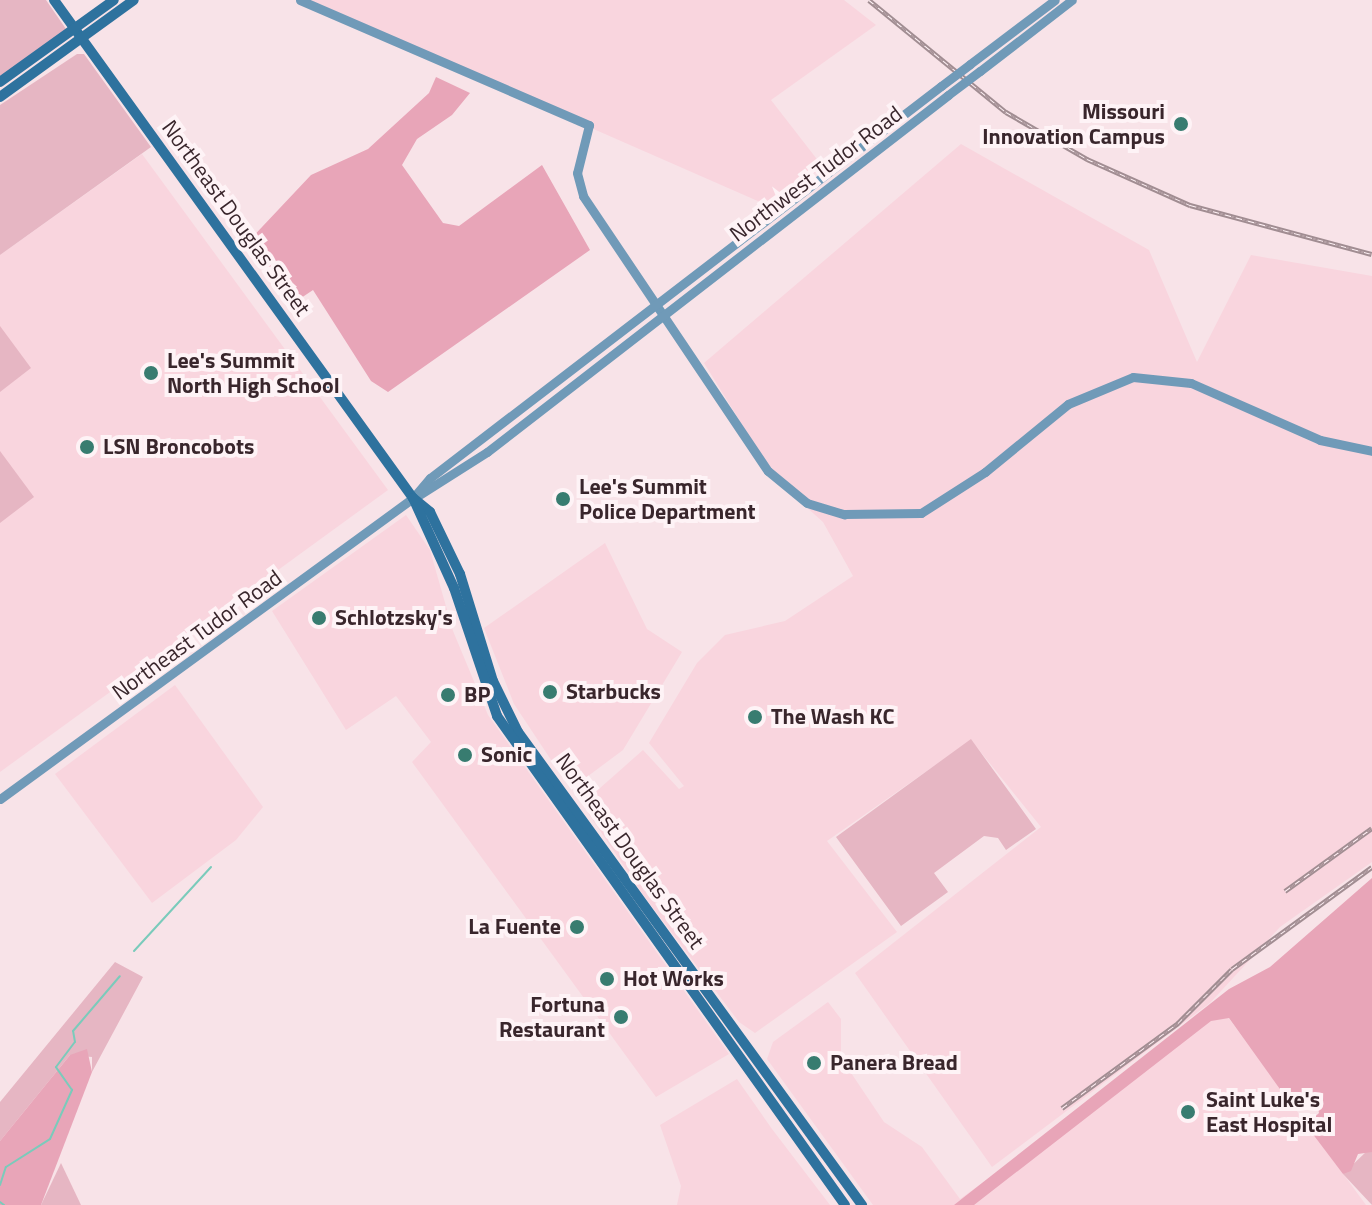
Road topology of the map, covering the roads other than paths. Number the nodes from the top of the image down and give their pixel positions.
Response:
1 (54, 0) edge
2 (114, 0) edge
3 (134, 0) edge
4 (300, 0) edge
5 (1055, 0) edge
6 (1072, 0) edge
7 (78, 34) junction
8 (0, 82) edge
9 (945, 91) junction
10 (0, 97) edge
11 (777, 211) junction
12 (787, 219) junction
13 (655, 304) junction
14 (663, 313) junction
15 (615, 335) joint
16 (582, 376) joint
17 (492, 431) junction
18 (1372, 451) edge
19 (487, 452) junction
20 (413, 498) junction
21 (0, 799) edge
22 (623, 896) junction
23 (640, 899) junction
24 (845, 1205) edge
25 (862, 1205) edge

1 - 7 main road, Northeast Douglas Street
2 - 7 main road
3 - 7 main road
4 - 13 street
5 - 9 street, Northwest Tudor Road, bridge
6 - 9 street, Northwest Tudor Road, bridge
7 - 8 main road
7 - 10 main road
7 - 20 main road, Northeast Douglas Street
9 - 11 street, Northwest Tudor Road
9 - 12 street, Northwest Tudor Road
11 - 12 street
11 - 13 street, Northwest Tudor Road
12 - 14 street, Northwest Tudor Road
13 - 14 street
13 - 15 street, Northwest Tudor Road
14 - 16 street, Northwest Tudor Road
14 - 18 street
15 - 17 street, Northeast Tudor Road
16 - 19 street, Northeast Tudor Road
17 - 19 street
17 - 20 street, Northeast Tudor Road
19 - 20 street, Northeast Tudor Road
20 - 21 street, Northeast Tudor Road
20 - 22 main road, Northeast Douglas Street
20 - 23 main road, Northeast Douglas Street
22 - 23 main road
22 - 24 main road, Northeast Douglas Street
23 - 25 main road, Northeast Douglas Street

